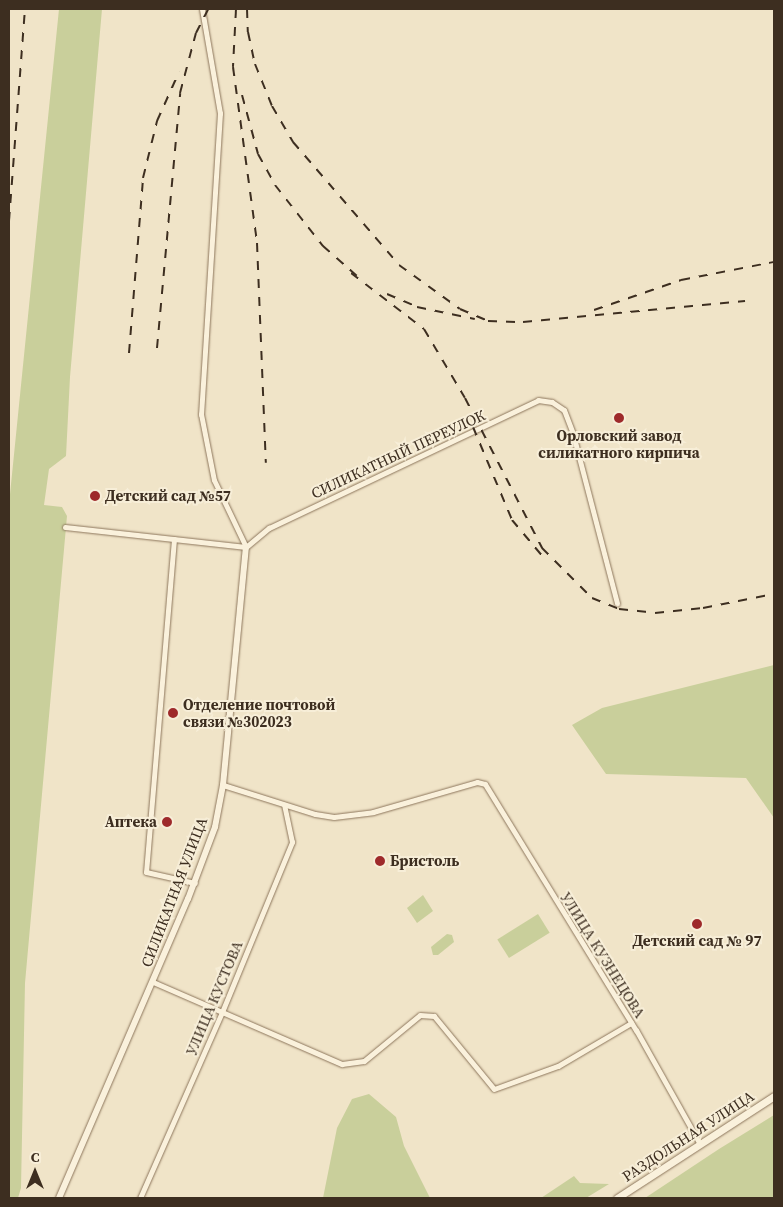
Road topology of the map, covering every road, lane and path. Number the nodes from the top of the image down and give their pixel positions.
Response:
1 (202, 9) edge
2 (65, 527) dead end
3 (174, 539) junction
4 (246, 547) junction
5 (617, 603) dead end
6 (223, 785) junction
7 (284, 805) junction
8 (195, 883) junction
9 (153, 982) junction
10 (222, 1012) junction
11 (632, 1023) junction
12 (774, 1096) edge
13 (700, 1144) junction
14 (59, 1198) edge
15 (140, 1198) edge
16 (617, 1198) edge

1 - 4 street
2 - 3 street
3 - 4 street
3 - 8 street
4 - 5 street, СИЛИКАТНЫЙ ПЕРЕУЛОК
4 - 6 street, СИЛИКАТНАЯ УЛИЦА
6 - 7 street
6 - 8 street, СИЛИКАТНАЯ УЛИЦА
7 - 10 street, УЛИЦА КУСТОВА
7 - 11 street, УЛИЦА КУЗНЕЦОВА
8 - 9 street, СИЛИКАТНАЯ УЛИЦА
9 - 10 street
9 - 14 street, СИЛИКАТНАЯ УЛИЦА
10 - 11 street
10 - 15 street, УЛИЦА КУСТОВА
11 - 13 street, УЛИЦА КУЗНЕЦОВА
12 - 13 main road, РАЗДОЛЬНАЯ УЛИЦА
13 - 16 main road, РАЗДОЛЬНАЯ УЛИЦА

